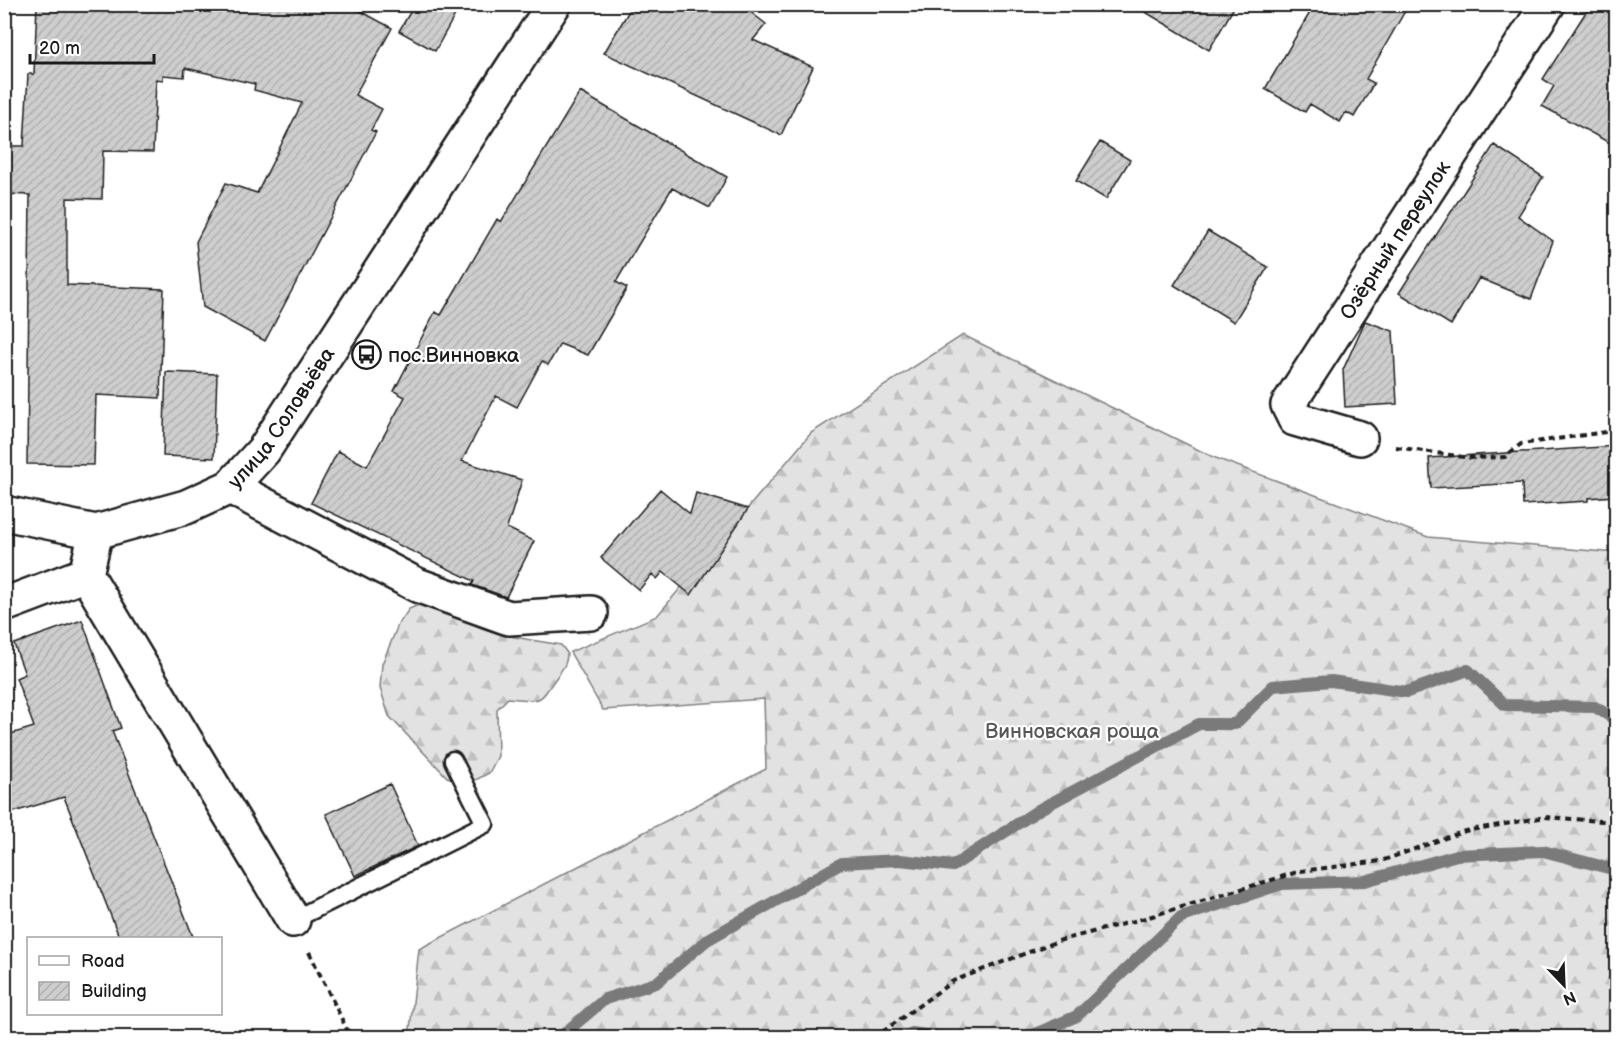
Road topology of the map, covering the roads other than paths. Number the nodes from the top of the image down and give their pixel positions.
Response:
1 (554, 4) edge
2 (1548, 4) edge
3 (1360, 438) road end
4 (230, 487) junction
5 (4, 513) edge
6 (96, 532) junction
7 (86, 574) junction
8 (4, 605) edge
9 (591, 613) dead end
10 (453, 760) dead end
11 (293, 920) joint

1 - 4 street, улица Соловьёва
2 - 3 street, Озёрный переулок
4 - 6 street, улица Соловьёва
4 - 9 street
5 - 6 street
6 - 7 street
7 - 8 street
7 - 11 street
10 - 11 lane

